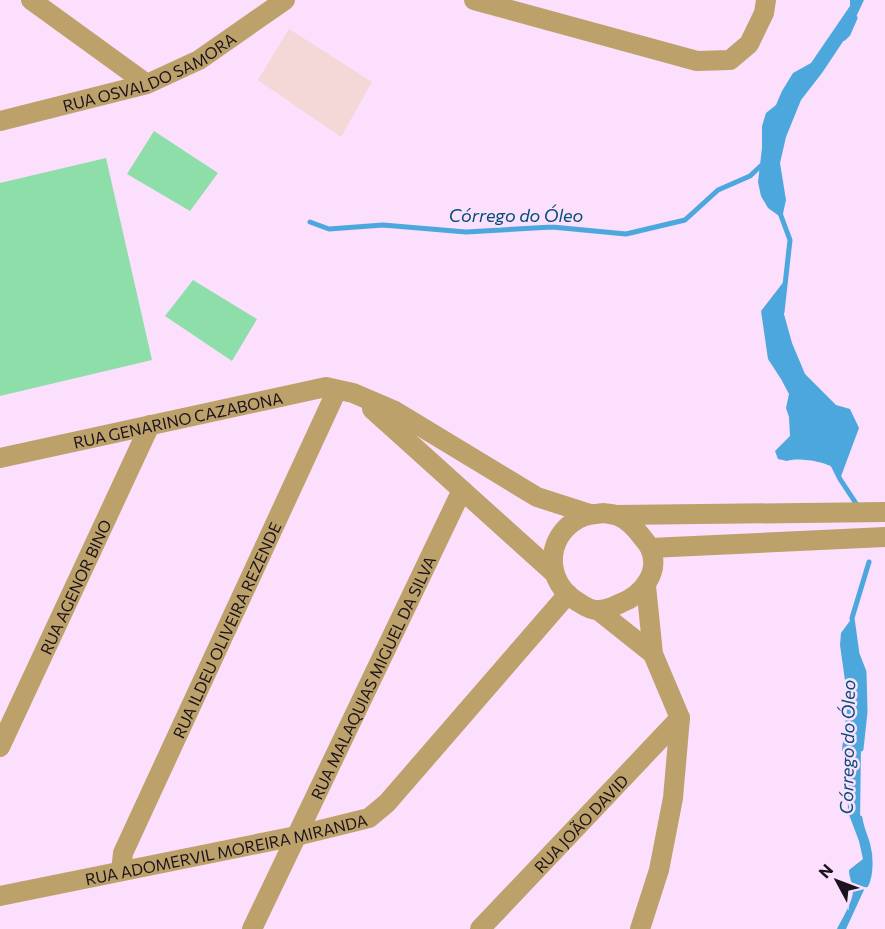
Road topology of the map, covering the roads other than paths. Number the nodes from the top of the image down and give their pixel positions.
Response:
1 (31, 0) edge
2 (285, 0) edge
3 (474, 0) edge
4 (766, 0) edge
5 (147, 84) junction
6 (0, 121) edge
7 (345, 392) junction
8 (150, 425) junction
9 (0, 458) edge
10 (462, 490) junction
11 (885, 512) edge
12 (590, 514) junction
13 (617, 515) junction
14 (885, 537) edge
15 (650, 548) junction
16 (553, 573) junction
17 (646, 586) junction
18 (568, 594) junction
19 (599, 611) junction
20 (653, 654) junction
21 (680, 718) junction
22 (0, 747) edge
23 (296, 836) junction
24 (121, 872) junction
25 (0, 896) edge
26 (252, 929) edge
27 (480, 929) edge
28 (640, 929) edge

1 - 5 street
2 - 5 street, RUA OSVALDO SAMORA
3 - 4 street
5 - 6 street, RUA OSVALDO SAMORA
7 - 8 street, RUA GENARINO CAZABONA
7 - 10 street
7 - 12 street, RUA GENARINO CAZABONA
7 - 24 street, RUA ILDEU OLIVEIRA REZENDE
8 - 9 street, RUA GENARINO CAZABONA
8 - 22 street, RUA AGENOR BINO
10 - 16 street
10 - 23 street, RUA MALAQUIAS MIGUEL DA SILVA
11 - 13 street
12 - 13 street
12 - 16 street
13 - 15 street
14 - 15 street
15 - 17 street
16 - 18 street
17 - 19 street
17 - 20 street
18 - 19 street
18 - 23 street, RUA ADOMERVIL MOREIRA MIRANDA
19 - 20 street
20 - 21 street
21 - 27 street, RUA JOÃO DAVID
21 - 28 street
23 - 24 street, RUA ADOMERVIL MOREIRA MIRANDA
23 - 26 street, RUA MALAQUIAS MIGUEL DA SILVA
24 - 25 street, RUA ADOMERVIL MOREIRA MIRANDA

